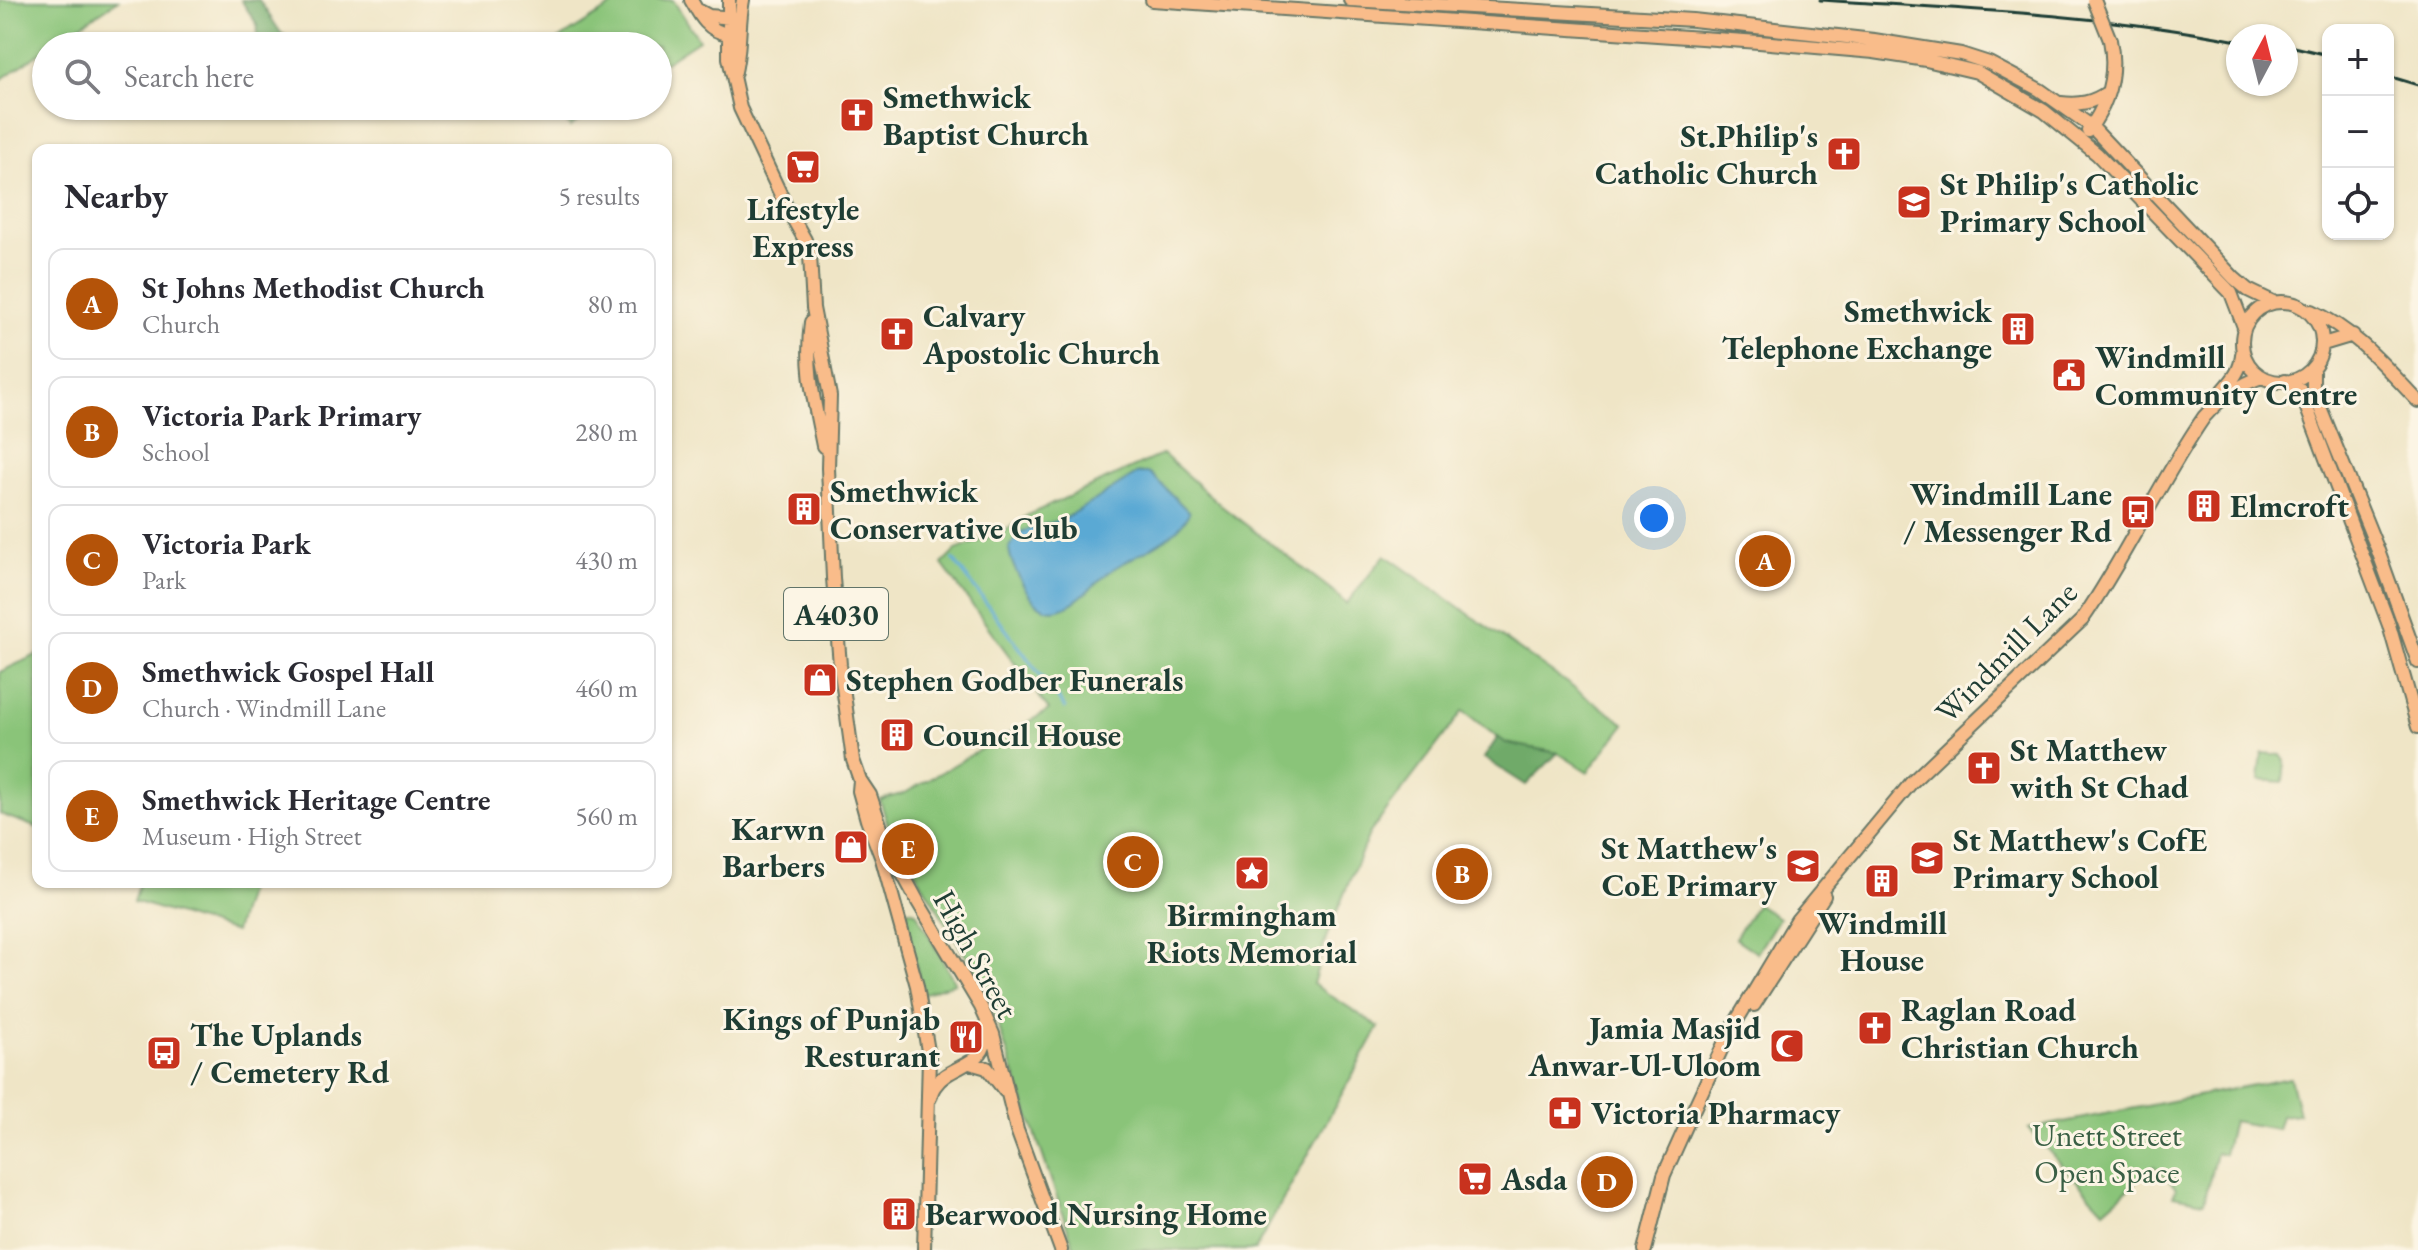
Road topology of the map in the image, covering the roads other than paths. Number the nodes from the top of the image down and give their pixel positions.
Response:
1 (729, 0) edge
2 (743, 0) edge
3 (1152, 0) edge
4 (1350, 0) edge
5 (2094, 0) edge
6 (1214, 3) edge
7 (694, 4) edge
8 (734, 18) junction
9 (728, 34) junction
10 (734, 75) junction
11 (2110, 90) junction
12 (2058, 102) junction
13 (2091, 126) junction
14 (2081, 139) junction
15 (2273, 302) junction
16 (2305, 308) junction
17 (2244, 327) junction
18 (2353, 335) junction
19 (2323, 344) junction
20 (2242, 351) junction
21 (2313, 368) junction
22 (2262, 377) junction
23 (2285, 381) junction
24 (2418, 401) edge
25 (2211, 409) junction
26 (2418, 662) edge
27 (2418, 727) edge
28 (860, 780) junction
29 (901, 872) junction
30 (887, 879) junction
31 (918, 902) junction
32 (898, 918) junction
33 (964, 978) junction
34 (929, 1057) junction
35 (970, 1063) junction
36 (951, 1073) junction
37 (1008, 1097) junction
38 (928, 1101) junction
39 (924, 1250) edge
40 (1061, 1250) edge
41 (1645, 1250) edge

1 - 8 main road, High Street / A4030
2 - 8 main road, High Street / A4030
3 - 6 main road
4 - 12 main road
5 - 11 main road, bridge
6 - 14 main road
7 - 8 main road
7 - 9 main road
8 - 9 main road, High Street
8 - 10 main road, High Street / A4030
9 - 10 main road, High Street / A4030
10 - 28 main road, High Street / A4030
11 - 12 main road
11 - 13 main road
12 - 13 main road
13 - 14 main road
13 - 15 main road
14 - 17 main road
15 - 16 main road
15 - 17 main road
16 - 18 main road
16 - 19 main road
17 - 20 main road
18 - 19 main road
18 - 24 main road
19 - 21 main road
20 - 22 main road
20 - 25 main road, Windmill Lane
21 - 23 main road
21 - 26 main road
22 - 23 main road
22 - 25 main road, Windmill Lane
23 - 27 main road
25 - 41 main road, Windmill Lane
28 - 29 main road, High Street / A4030
28 - 30 main road, High Street / A4030
29 - 30 main road
29 - 31 main road, High Street / A4030
30 - 32 main road, A4030
31 - 32 main road
31 - 33 main road, High Street / A4030
32 - 34 main road, A4030
33 - 35 main road, A4030
33 - 37 main road, High Street / A4030
34 - 36 main road
34 - 38 main road, A4030
35 - 36 main road
35 - 37 main road, A4030
36 - 38 main road
37 - 40 main road, High Street / A4030
38 - 39 main road, A4030

